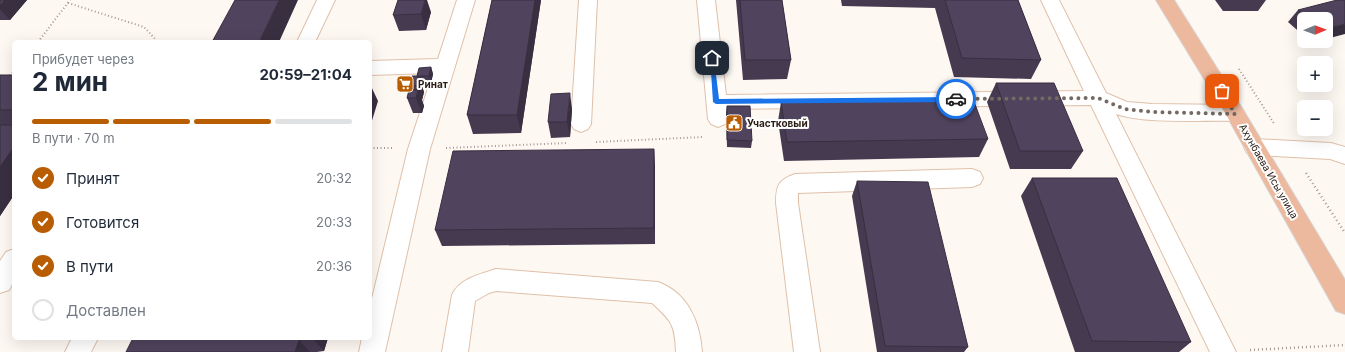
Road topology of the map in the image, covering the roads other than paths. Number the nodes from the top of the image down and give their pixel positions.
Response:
1 (326, 0) edge
2 (466, 0) edge
3 (588, 0) edge
4 (706, 0) edge
5 (1050, 0) edge
6 (1165, 0) edge
7 (307, 40) edge
8 (444, 66) junction
9 (372, 68) edge
10 (1098, 98) junction
11 (1235, 114) junction
12 (581, 124) dead end
13 (1255, 147) junction
14 (1345, 156) edge
15 (972, 178) dead end
16 (12, 261) edge
17 (0, 282) edge
18 (1345, 303) edge
19 (84, 340) edge
20 (78, 352) edge
21 (372, 352) edge
22 (455, 352) edge
23 (689, 352) edge
24 (807, 352) edge
25 (1223, 352) edge

1 - 7 lane
2 - 8 lane
3 - 12 lane
4 - 10 lane
5 - 10 lane
6 - 11 main road, Ахунбаева Исы улица
8 - 9 lane
8 - 21 lane
10 - 11 lane
10 - 25 lane
11 - 13 main road, Ахунбаева Исы улица
13 - 14 lane
13 - 18 main road, Ахунбаева Исы улица
15 - 24 lane
16 - 17 lane
19 - 20 lane
22 - 23 lane

